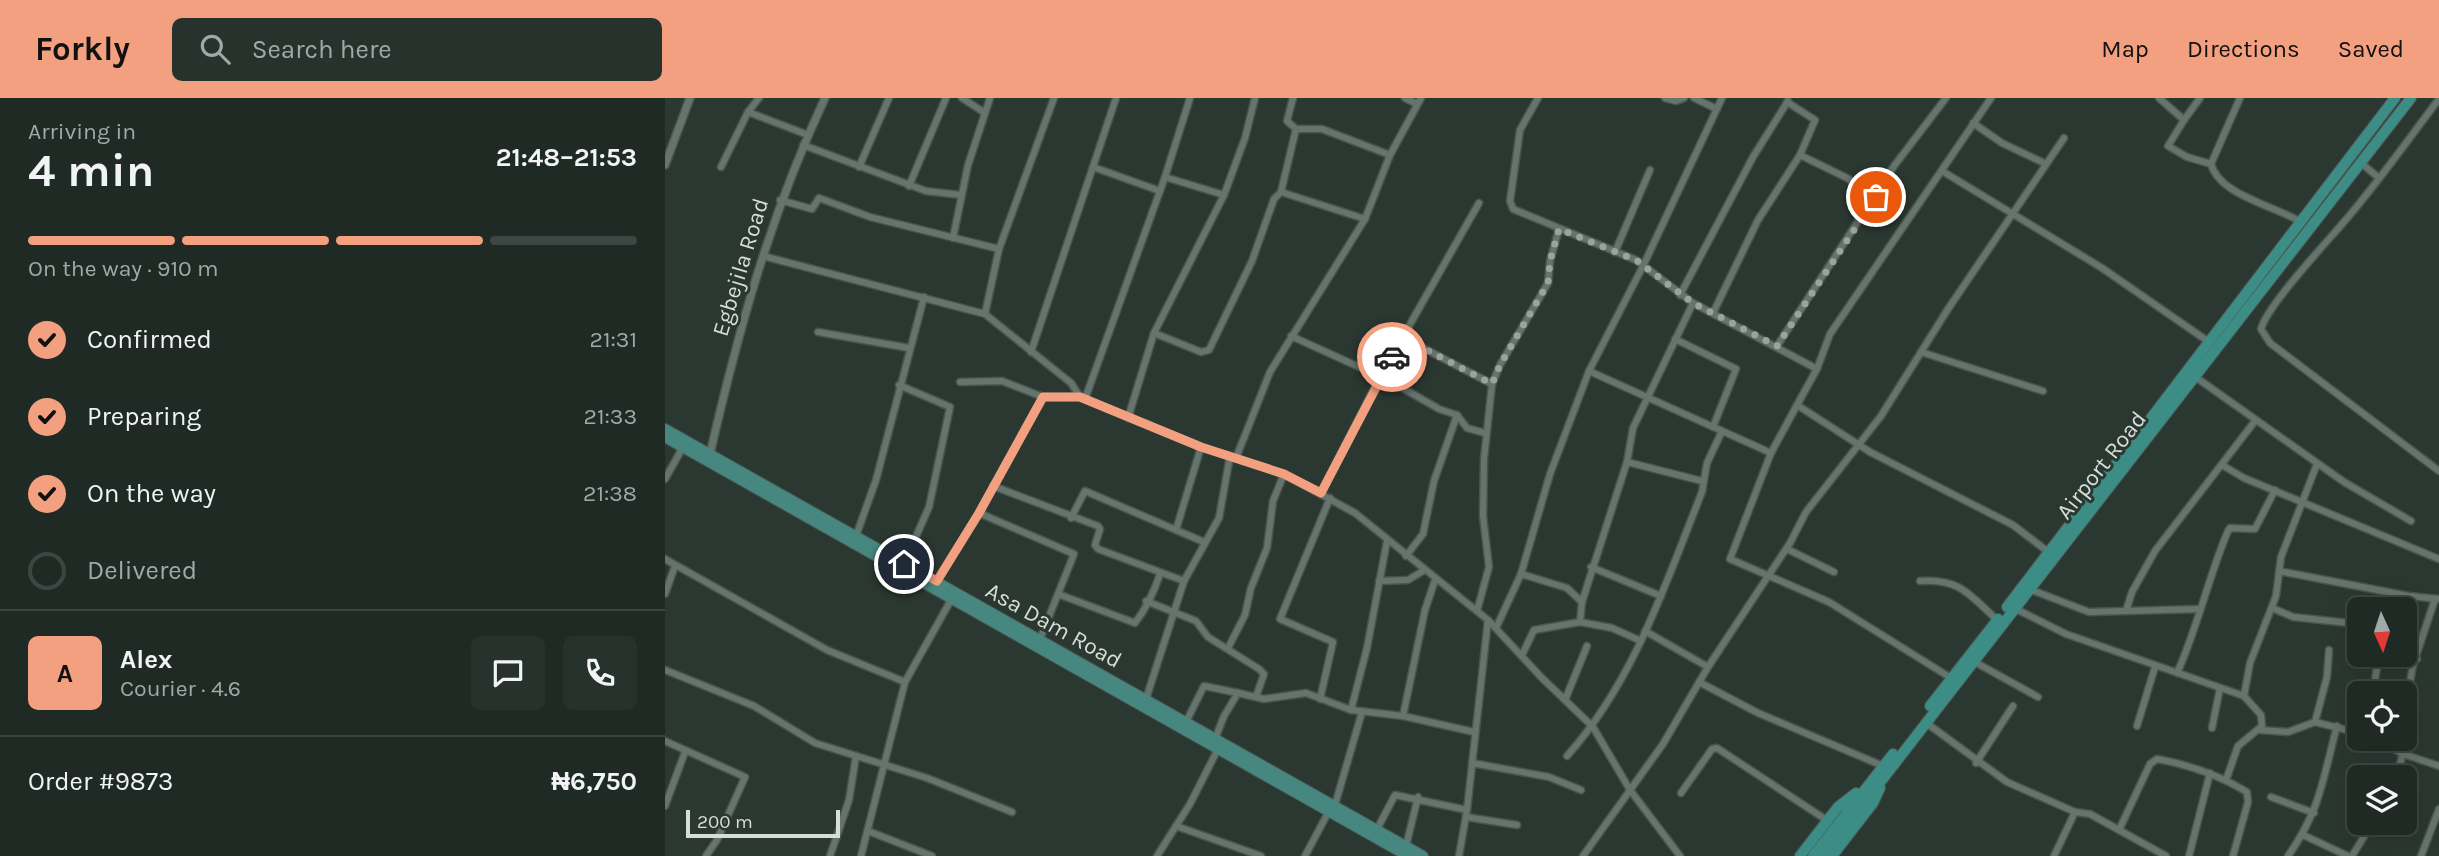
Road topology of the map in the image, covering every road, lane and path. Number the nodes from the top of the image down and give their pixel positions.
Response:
1 (690, 98) edge
2 (759, 98) edge
3 (825, 98) edge
4 (889, 98) edge
5 (947, 98) edge
6 (962, 98) edge
7 (990, 98) edge
8 (1054, 98) edge
9 (1116, 98) edge
10 (1189, 98) edge
11 (1255, 98) edge
12 (1293, 98) edge
13 (1405, 98) edge
14 (1538, 98) edge
15 (1665, 98) edge
16 (1684, 98) edge
17 (1694, 98) edge
18 (1722, 98) edge
19 (1946, 98) edge
20 (1991, 98) edge
21 (2200, 98) edge
22 (2240, 98) edge
23 (2395, 98) edge
24 (2411, 98) edge
25 (2163, 99) edge
26 (2439, 99) edge
27 (1788, 100) edge
28 (1419, 101) edge
29 (1717, 109) junction
30 (748, 112) junction
31 (985, 113) junction
32 (2184, 120) junction
33 (1973, 123) junction
34 (1296, 129) junction
35 (808, 135) junction
36 (2064, 138) dead end
37 (803, 145) junction
38 (1390, 155) junction
39 (1800, 155) junction
40 (2045, 163) junction
41 (2361, 163) junction
42 (2211, 164) junction
43 (665, 165) edge
44 (721, 167) dead end
45 (859, 167) junction
46 (1093, 167) junction
47 (1650, 170) dead end
48 (1942, 171) junction
49 (1165, 177) junction
50 (2379, 178) junction
51 (909, 186) junction
52 (1160, 191) junction
53 (1280, 192) junction
54 (961, 195) junction
55 (1224, 195) junction
56 (1876, 197) junction
57 (780, 200) junction
58 (1479, 203) dead end
59 (2014, 216) junction
60 (1364, 219) junction
61 (2301, 222) junction
62 (1559, 229) junction
63 (953, 238) junction
64 (999, 249) junction
65 (1615, 252) junction
66 (763, 256) junction
67 (1643, 266) junction
68 (1680, 295) junction
69 (924, 297) junction
70 (1693, 303) junction
71 (1713, 313) junction
72 (985, 314) junction
73 (818, 332) dead end
74 (1154, 333) junction
75 (1291, 336) junction
76 (1404, 338) junction
77 (1675, 339) junction
78 (2209, 342) junction
79 (1777, 346) junction
80 (909, 348) junction
81 (1031, 352) junction
82 (1921, 352) junction
83 (1817, 369) junction
84 (1589, 371) junction
85 (2193, 376) junction
86 (1380, 377) junction
87 (960, 382) dead end
88 (1492, 384) junction
89 (899, 386) junction
90 (2043, 391) dead end
91 (1043, 397) junction
92 (1082, 398) junction
93 (1647, 398) junction
94 (1797, 405) junction
95 (1457, 415) junction
96 (1128, 418) junction
97 (2255, 421) junction
98 (1713, 427) junction
99 (665, 429) edge
100 (1722, 431) junction
101 (1485, 433) junction
102 (665, 437) edge
103 (1858, 445) junction
104 (683, 447) junction
105 (1201, 447) junction
106 (1771, 453) junction
107 (710, 454) junction
108 (1233, 457) junction
109 (1627, 462) junction
110 (2317, 464) junction
111 (2222, 465) junction
112 (2439, 471) edge
113 (1284, 474) junction
114 (665, 479) edge
115 (1702, 481) junction
116 (993, 486) junction
117 (2275, 490) junction
118 (1321, 493) junction
119 (1330, 498) junction
120 (2304, 501) junction
121 (979, 513) junction
122 (1071, 518) junction
123 (2411, 522) dead end
124 (1176, 530) junction
125 (856, 536) junction
126 (1387, 541) junction
127 (1204, 542) junction
128 (1787, 549) junction
129 (2051, 554) junction
130 (1406, 556) junction
131 (665, 559) edge
132 (2439, 559) edge
133 (904, 564) junction
134 (675, 565) junction
135 (1591, 567) junction
136 (1423, 570) junction
137 (2279, 571) junction
138 (1834, 572) dead end
139 (1160, 574) junction
140 (1521, 574) junction
141 (1769, 575) junction
142 (1435, 579) junction
143 (937, 581) junction
144 (1184, 581) junction
145 (1920, 581) dead end
146 (1380, 582) junction
147 (2029, 589) junction
148 (665, 594) edge
149 (1058, 594) junction
150 (1661, 596) junction
151 (2437, 599) edge
152 (951, 600) junction
153 (1146, 601) junction
154 (1582, 602) junction
155 (2014, 608) junction
156 (2272, 608) junction
157 (2199, 609) junction
158 (1175, 611) junction
159 (1477, 611) junction
160 (2126, 611) junction
161 (995, 620) junction
162 (1488, 620) junction
163 (1997, 620) junction
164 (1580, 622) junction
165 (2347, 623) edge
166 (1496, 628) junction
167 (1645, 631) junction
168 (1039, 639) junction
169 (1641, 641) junction
170 (1587, 646) dead end
171 (1228, 648) junction
172 (2329, 650) dead end
173 (1522, 655) junction
174 (2417, 659) edge
175 (1973, 661) junction
176 (1708, 667) junction
177 (2155, 667) junction
178 (665, 670) edge
179 (2177, 673) junction
180 (1951, 678) junction
181 (905, 682) junction
182 (1699, 682) junction
183 (2220, 688) junction
184 (1238, 693) junction
185 (2244, 696) junction
186 (1256, 697) junction
187 (2038, 697) dead end
188 (1146, 699) junction
189 (1320, 699) junction
190 (1565, 700) junction
191 (2013, 706) dead end
192 (1351, 710) junction
193 (1362, 712) junction
194 (1403, 716) junction
195 (1185, 722) junction
196 (1925, 722) junction
197 (2315, 722) junction
198 (2137, 726) dead end
199 (2337, 726) junction
200 (1593, 727) junction
201 (2212, 728) dead end
202 (2347, 729) edge
203 (2260, 730) junction
204 (1474, 733) junction
205 (665, 741) edge
206 (1217, 744) junction
207 (2398, 751) edge
208 (685, 752) junction
209 (2403, 754) junction
210 (856, 756) junction
211 (1567, 756) dead end
212 (883, 763) junction
213 (1472, 763) junction
214 (1976, 763) junction
215 (2400, 765) edge
216 (2439, 766) edge
217 (1881, 772) junction
218 (2210, 773) junction
219 (2227, 780) junction
220 (1581, 790) dead end
221 (1630, 790) junction
222 (1681, 793) dead end
223 (1418, 797) junction
224 (2271, 797) dead end
225 (665, 806) edge
226 (1332, 808) junction
227 (2439, 809) edge
228 (2075, 811) junction
229 (1012, 812) dead end
230 (1467, 813) junction
231 (2314, 813) junction
232 (1828, 821) junction
233 (1176, 825) junction
234 (1517, 825) dead end
235 (2436, 826) edge
236 (1363, 827) junction
237 (2119, 830) junction
238 (868, 831) junction
239 (1376, 831) junction
240 (2303, 835) junction
241 (2364, 835) edge
242 (1407, 851) edge
243 (706, 856) edge
244 (830, 856) edge
245 (861, 856) edge
246 (932, 856) edge
247 (1157, 856) edge
248 (1261, 856) edge
249 (1305, 856) edge
250 (1423, 856) edge
251 (1459, 856) edge
252 (1583, 856) edge
253 (1680, 856) edge
254 (1800, 856) edge
255 (1812, 856) edge
256 (1823, 856) edge
257 (1832, 856) edge
258 (2054, 856) edge
259 (2166, 856) edge
260 (2189, 856) edge
261 (2233, 856) edge
262 (2288, 856) edge
263 (2350, 856) edge
264 (2421, 856) edge

1 - 43 street
2 - 30 street
3 - 35 street, Egbejila Road
4 - 45 street
5 - 51 street
6 - 31 street
7 - 31 street
8 - 64 street
9 - 46 street
10 - 49 street
11 - 55 street
12 - 34 street
13 - 28 street
14 - 62 street
15 - 16 street
17 - 29 street
18 - 29 street
19 - 56 street
20 - 33 street
21 - 32 street
22 - 42 street
23 - 61 highway, Airport Road
24 - 41 highway, Airport Road
25 - 32 street
26 - 50 street
27 - 39 street
27 - 68 street
28 - 38 street
29 - 67 street
30 - 35 street
30 - 44 street
31 - 54 street
32 - 42 street
33 - 40 street
33 - 48 street
34 - 38 street
34 - 53 street
35 - 37 street, Egbejila Road
36 - 40 street
37 - 45 street
37 - 57 street, Egbejila Road
38 - 60 street
39 - 56 street
39 - 71 street
40 - 59 street
41 - 50 street
41 - 85 highway, Airport Road
42 - 61 street
45 - 51 street
46 - 52 street
46 - 81 street
47 - 65 street
48 - 59 street
48 - 83 street
49 - 52 street
49 - 55 street
50 - 112 street
51 - 54 street
52 - 92 street
53 - 60 street
53 - 74 street
54 - 63 street
55 - 74 street
56 - 79 street
57 - 63 street
57 - 66 street, Egbejila Road
58 - 76 street
59 - 78 street
59 - 82 street
60 - 75 street
61 - 78 highway, Airport Road
62 - 65 street
62 - 88 street
63 - 64 street
64 - 72 street
65 - 67 street
66 - 69 street
66 - 107 street, Egbejila Road
67 - 68 street
67 - 84 street
68 - 70 street
69 - 72 street
69 - 80 street
70 - 71 street
70 - 77 street
71 - 79 street
72 - 81 street
73 - 80 street
74 - 96 street
75 - 86 street
75 - 108 street
76 - 86 street
76 - 88 street
77 - 93 street
77 - 98 street
78 - 129 highway, Airport Road
79 - 83 street
80 - 89 street
81 - 92 street
82 - 90 street
82 - 103 street
83 - 94 street
84 - 93 street
84 - 140 street
85 - 97 street
85 - 129 highway, Airport Road
86 - 95 street
86 - 118 street
87 - 91 street
88 - 101 street
89 - 125 street
89 - 133 street
91 - 92 street
91 - 116 street
92 - 96 street
93 - 98 street
93 - 109 street
94 - 103 street
94 - 106 street
95 - 101 street
95 - 130 street
96 - 105 street
97 - 110 street
97 - 111 street
98 - 100 street
99 - 107 main road, Asa Dam Road
100 - 106 street
100 - 115 street
101 - 159 street
102 - 104 main road, Asa Dam Road
103 - 128 street
103 - 129 street
104 - 114 street
104 - 152 main road, Asa Dam Road
105 - 108 street
105 - 124 street
106 - 141 street
107 - 125 main road, Asa Dam Road
108 - 113 street
108 - 127 street
109 - 115 street
109 - 135 street
110 - 120 street
110 - 123 street
111 - 117 street
111 - 160 street
113 - 118 street
113 - 171 street
115 - 150 street
116 - 121 street
116 - 122 street
117 - 120 street
117 - 157 street
118 - 119 street
119 - 126 street
119 - 189 street
120 - 132 street
120 - 137 street
121 - 143 street
121 - 149 street
122 - 124 street
122 - 139 street
124 - 127 street
125 - 133 main road, Asa Dam Road
126 - 130 street
126 - 146 street
127 - 144 street
128 - 138 street
128 - 141 street
129 - 147 highway, Airport Road
129 - 163 highway, Airport Road
130 - 136 street
131 - 134 street
133 - 143 main road, Asa Dam Road
134 - 148 street
134 - 181 street
135 - 150 street
135 - 154 street
136 - 142 street
136 - 146 street
137 - 151 street
137 - 156 street
139 - 144 street
139 - 153 street
140 - 154 street
140 - 166 street
141 - 176 street
141 - 180 street
142 - 159 street
142 - 194 street
143 - 161 main road, Asa Dam Road
144 - 158 street
145 - 163 street
146 - 192 street
147 - 155 highway, Airport Road
147 - 160 street
149 - 153 street
149 - 168 street
150 - 167 street
151 - 174 street
152 - 161 main road, Asa Dam Road
152 - 181 street
153 - 158 street
154 - 164 street
155 - 175 highway, Airport Road
155 - 177 street
156 - 165 street
156 - 185 street
157 - 160 street
157 - 179 street
158 - 171 street
158 - 188 street
159 - 162 street
161 - 168 main road, Asa Dam Road
161 - 206 main road, Asa Dam Road
162 - 166 street
162 - 204 street
163 - 180 highway, Airport Road
164 - 169 street
164 - 173 street
166 - 173 street
167 - 169 street
167 - 176 street
168 - 188 main road, Asa Dam Road
169 - 200 street
170 - 190 street
171 - 186 street
172 - 197 street
173 - 190 street
175 - 187 street
175 - 196 highway, Airport Road
176 - 182 street
177 - 179 street
177 - 198 street
178 - 210 street
179 - 183 street
180 - 217 highway, Airport Road
181 - 212 street
182 - 217 street
182 - 221 street
183 - 185 street
183 - 201 street
184 - 186 street
184 - 195 street
184 - 206 street
185 - 203 street
186 - 189 street
188 - 195 main road, Asa Dam Road
189 - 192 street
190 - 200 street
191 - 214 street
192 - 193 street
193 - 194 street
193 - 226 street
194 - 204 street
195 - 206 main road, Asa Dam Road
196 - 214 street
196 - 217 highway, Airport Road
197 - 199 street
197 - 203 street
199 - 202 street
199 - 231 street
200 - 211 street
200 - 221 street
203 - 219 street
204 - 213 street
205 - 208 street
206 - 226 main road, Asa Dam Road
206 - 233 street
207 - 209 street
208 - 225 street
208 - 243 street
209 - 215 street
209 - 216 street
210 - 212 street
210 - 244 street
212 - 229 street
212 - 238 street
213 - 220 street
213 - 230 street
214 - 228 street
217 - 232 highway
217 - 255 highway, Airport Road
217 - 256 highway, Airport Road
217 - 257 highway
218 - 219 street
218 - 237 street
218 - 260 street
219 - 261 street
221 - 252 street
221 - 253 street
222 - 232 street
223 - 230 street
223 - 239 street
223 - 242 street
224 - 231 street
226 - 236 main road, Asa Dam Road
226 - 249 street
227 - 235 street
228 - 237 street
228 - 258 street
230 - 234 street
230 - 251 street
231 - 240 street
232 - 254 highway
233 - 247 street
233 - 248 street
235 - 264 street
236 - 239 main road, Asa Dam Road
236 - 242 main road, Asa Dam Road
237 - 259 street
238 - 245 street
238 - 246 street
239 - 242 main road, Asa Dam Road
240 - 262 street
240 - 263 street
241 - 263 street
242 - 250 main road, Asa Dam Road

